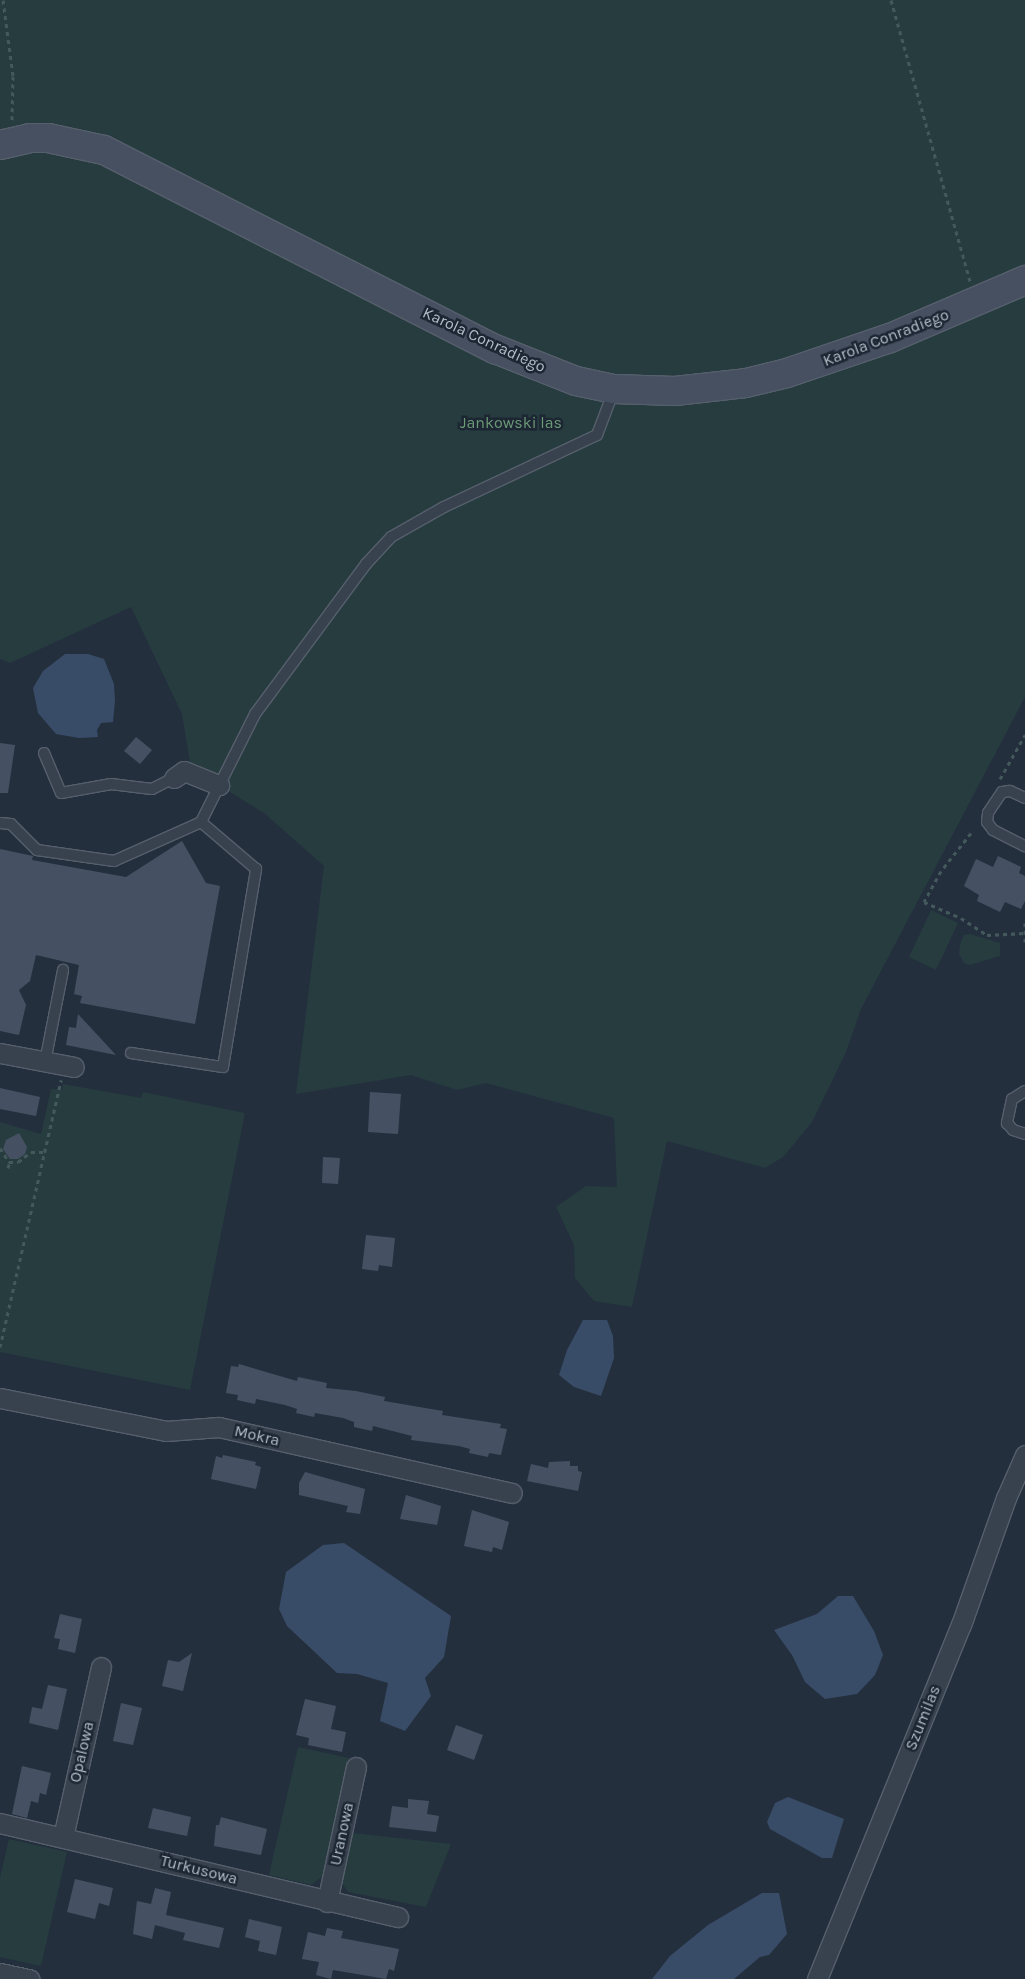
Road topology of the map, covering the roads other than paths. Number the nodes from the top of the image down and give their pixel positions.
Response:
1 (6, 143) edge
2 (1025, 280) edge
3 (614, 389) junction
4 (44, 753) dead end
5 (174, 778) joint
6 (219, 785) junction
7 (1025, 798) edge
8 (201, 822) junction
9 (0, 823) edge
10 (1025, 846) edge
11 (63, 970) dead end
12 (0, 1053) edge
13 (131, 1054) dead end
14 (45, 1062) junction
15 (69, 1066) road end
16 (1025, 1091) edge
17 (1025, 1134) edge
18 (0, 1398) edge
19 (1025, 1455) edge
20 (512, 1493) dead end
21 (101, 1667) dead end
22 (356, 1767) dead end
23 (0, 1823) edge
24 (62, 1837) junction
25 (327, 1902) junction
26 (398, 1917) dead end
27 (0, 1972) edge
28 (29, 1979) edge
29 (818, 1979) edge

1 - 3 street, Karola Conradiego
2 - 3 street, Karola Conradiego
3 - 6 lane
4 - 5 lane
5 - 6 street
6 - 8 lane
7 - 10 lane
8 - 9 lane
8 - 13 lane
11 - 14 lane
12 - 14 street
14 - 15 street
16 - 17 lane
18 - 20 street, Mokra
19 - 29 street, Szumilas
21 - 24 street, Opalowa
22 - 25 street, Uranowa
23 - 24 street, Turkusowa
24 - 25 street, Turkusowa
25 - 26 street, Turkusowa
27 - 28 street

